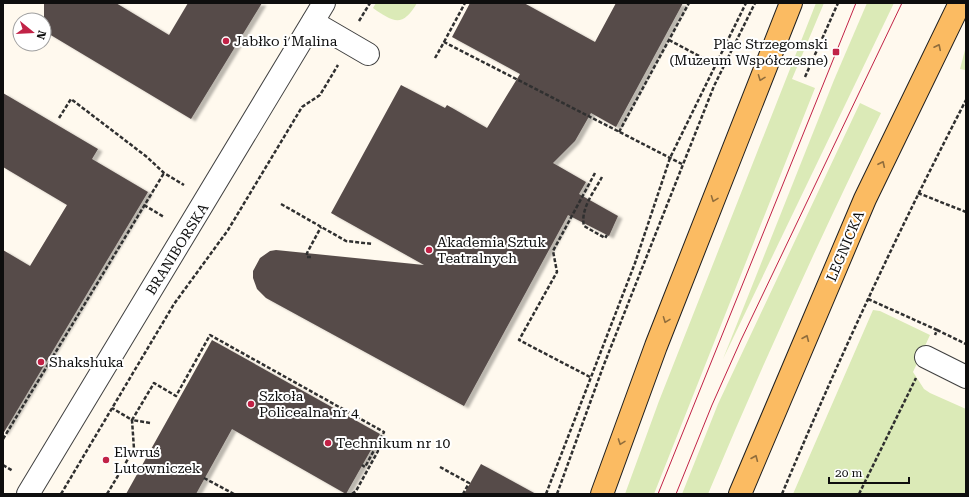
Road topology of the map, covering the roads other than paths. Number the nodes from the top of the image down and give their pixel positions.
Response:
1 (324, 3) edge
2 (791, 3) edge
3 (960, 3) edge
4 (313, 22) junction
5 (368, 54) dead end
6 (926, 357) road end
7 (966, 377) edge
8 (28, 494) edge
9 (602, 494) edge
10 (740, 494) edge

1 - 4 street, BRANIBORSKA
2 -> 9 main road
10 -> 3 main road, LEGNICKA
4 - 5 street
4 - 8 street, BRANIBORSKA
6 - 7 street

